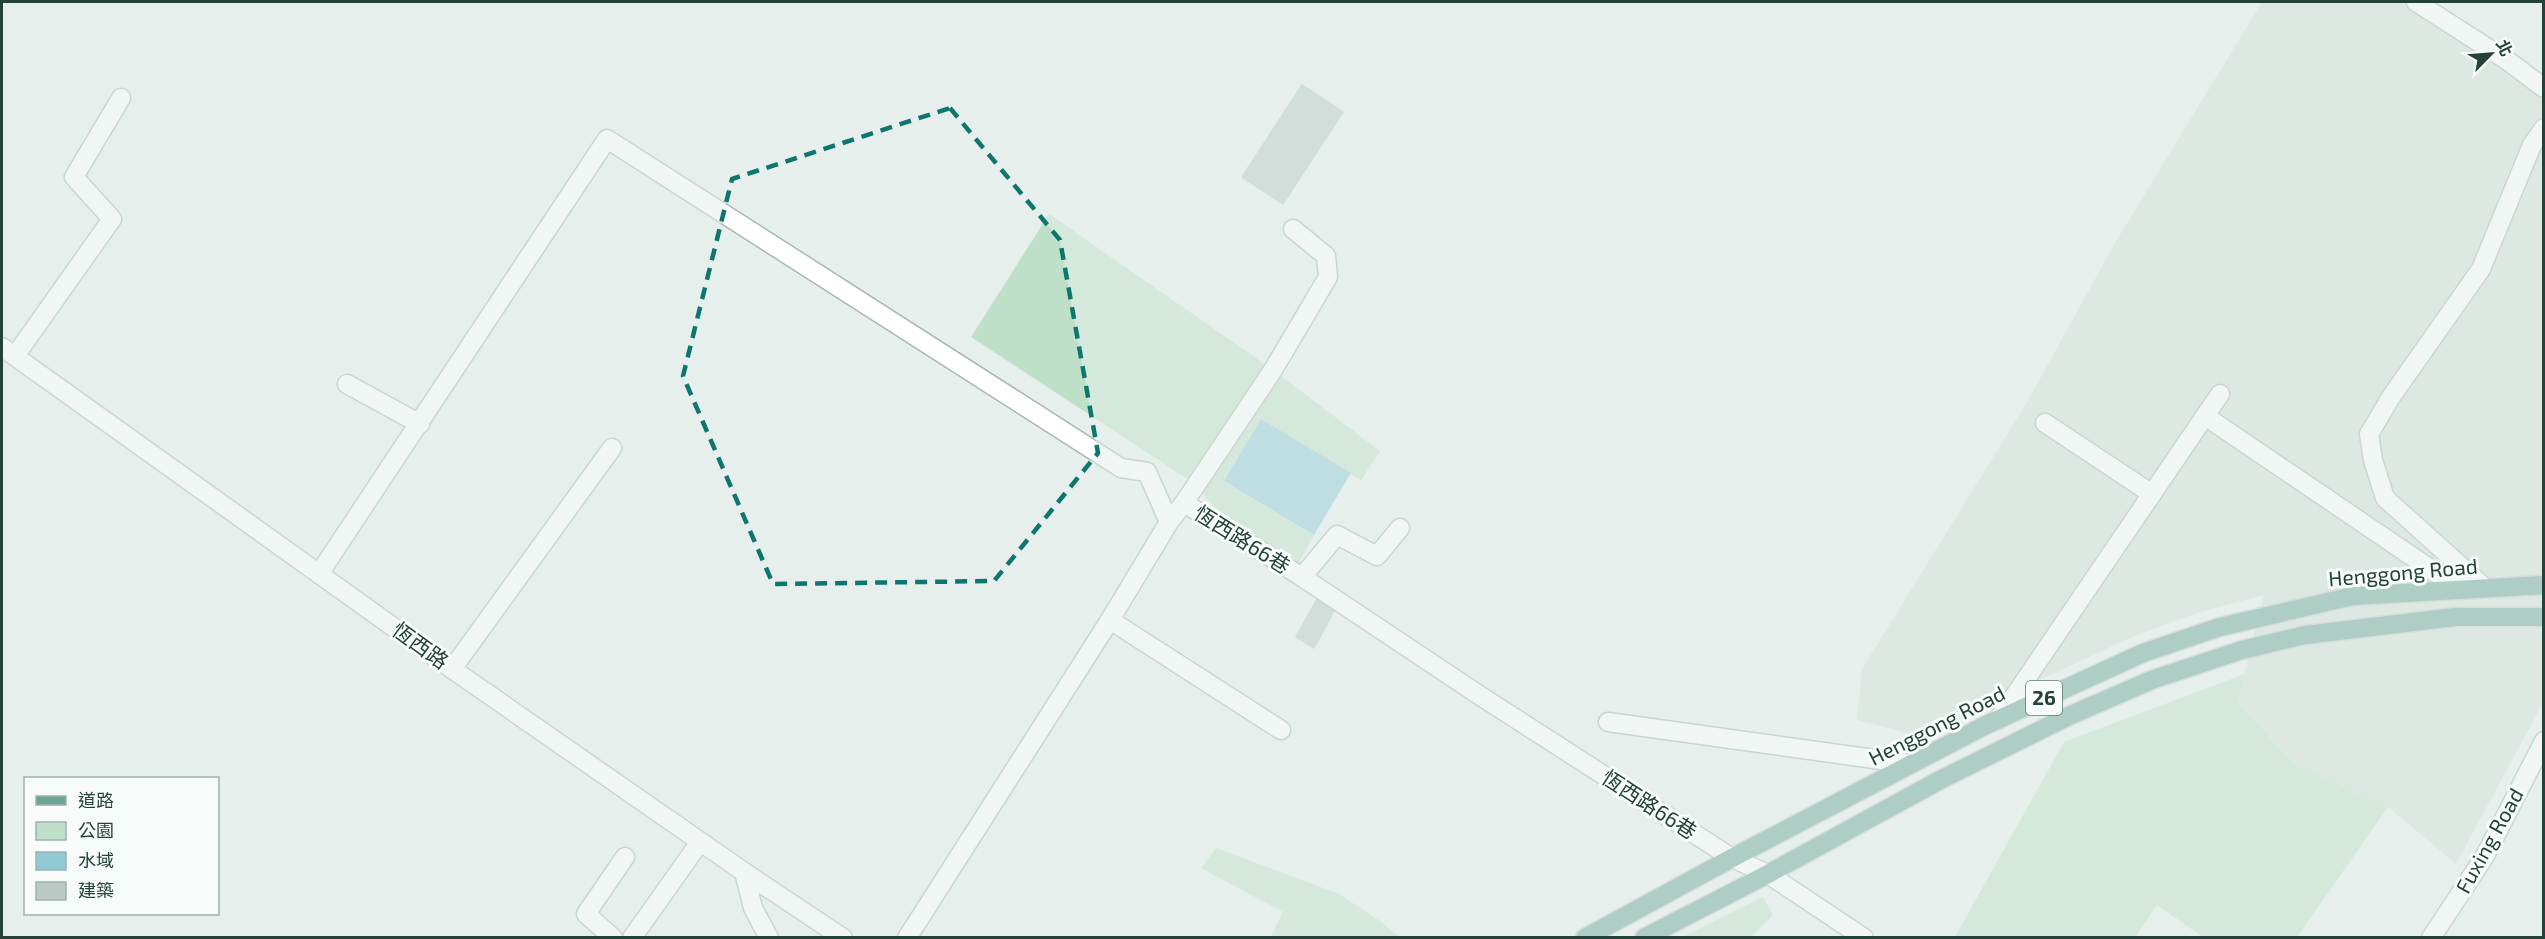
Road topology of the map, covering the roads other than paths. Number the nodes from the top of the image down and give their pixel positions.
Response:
1 (2416, 2) edge
2 (2544, 88) edge
3 (120, 98) dead end
4 (2544, 128) edge
5 (1293, 229) dead end
6 (8, 352) edge
7 (347, 384) dead end
8 (2220, 394) dead end
9 (2205, 416) junction
10 (2045, 423) dead end
11 (420, 424) junction
12 (612, 448) dead end
13 (2152, 494) junction
14 (1184, 503) junction
15 (1169, 522) junction
16 (1400, 528) dead end
17 (319, 574) junction
18 (1302, 577) junction
19 (2544, 585) edge
20 (2485, 588) junction
21 (2460, 589) junction
22 (2544, 616) edge
23 (1110, 620) junction
24 (452, 669) junction
25 (1998, 720) junction
26 (1608, 722) dead end
27 (1281, 730) dead end
28 (2543, 745) edge
29 (1910, 764) junction
30 (700, 842) junction
31 (625, 857) dead end
32 (1731, 858) junction
33 (744, 872) junction
34 (1768, 874) junction
35 (613, 938) edge
36 (632, 938) edge
37 (769, 938) edge
38 (843, 938) edge
39 (907, 938) edge
40 (1585, 938) edge
41 (1644, 938) edge
42 (1864, 938) edge
43 (2431, 938) edge

1 - 2 street
3 - 6 street
4 - 20 street
5 - 14 street
6 - 17 street, 恆西路
7 - 11 street
8 - 9 street
9 - 13 street
9 - 21 street
10 - 13 street
11 - 15 street
11 - 17 street
12 - 24 street
13 - 25 street
14 - 15 street, 恆西路66巷
14 - 18 street, 恆西路66巷
15 - 23 street, 恆西路66巷
16 - 18 street
17 - 24 street, 恆西路
18 - 32 street, 恆西路66巷
19 - 20 main road, Henggong Road / 26
20 - 21 main road, Henggong Road / 26
21 - 25 main road, Henggong Road / 26
22 - 34 main road, 26
23 - 27 street
23 - 39 street, 恆西路66巷
24 - 30 street, 恆西路
25 - 29 main road, Henggong Road / 26
26 - 29 street
28 - 43 street, Fuxing Road
29 - 32 main road, Henggong Road / 26
30 - 33 street, 恆西路
30 - 36 street
31 - 35 street
32 - 34 street, 恆西路66巷
32 - 40 main road, Henggong Road / 26
33 - 37 street
33 - 38 street, 恆西路
34 - 41 main road, 26
34 - 42 street, 恆西路66巷

